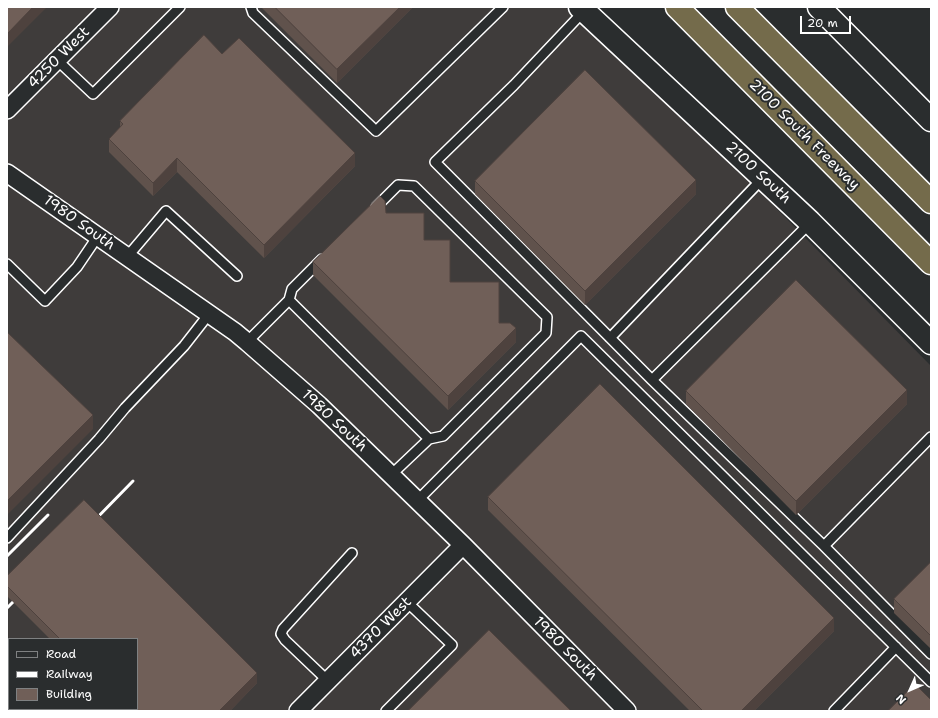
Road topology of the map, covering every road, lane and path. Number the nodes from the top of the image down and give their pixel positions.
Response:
1 (110, 7) edge
2 (180, 7) edge
3 (251, 7) edge
4 (503, 7) edge
5 (677, 7) edge
6 (737, 7) edge
7 (819, 7) edge
8 (582, 9) edge
9 (57, 60) junction
10 (7, 110) edge
11 (931, 120) edge
12 (7, 173) edge
13 (763, 178) junction
14 (931, 202) edge
15 (370, 213) edge
16 (810, 222) junction
17 (98, 236) junction
18 (331, 251) edge
19 (127, 257) junction
20 (931, 263) edge
21 (7, 264) edge
22 (237, 276) dead end
23 (289, 300) junction
24 (209, 314) junction
25 (610, 338) junction
26 (247, 342) junction
27 (931, 343) edge
28 (652, 380) junction
29 (931, 437) edge
30 (428, 439) junction
31 (391, 475) junction
32 (417, 500) junction
33 (7, 538) edge
34 (463, 545) junction
35 (824, 546) junction
36 (352, 553) dead end
37 (407, 602) junction
38 (896, 647) junction
39 (931, 654) edge
40 (328, 681) junction
41 (931, 682) edge
42 (298, 711) edge
43 (386, 711) edge
44 (627, 711) edge
45 (834, 711) edge

1 - 9 street, 4250 West
2 - 9 lane
3 - 4 lane
5 - 20 highway, 2100 South Freeway
6 - 14 highway
7 - 11 street
8 - 13 street, 2100 South
8 - 25 lane
9 - 10 street, 4250 West
12 - 17 street, 1980 South
13 - 16 street, 2100 South
13 - 25 lane
15 - 30 lane
16 - 27 street, 2100 South
16 - 28 lane
17 - 19 street, 1980 South
17 - 21 lane
18 - 23 lane
19 - 22 lane
19 - 24 street, 1980 South
23 - 26 lane
23 - 30 lane
24 - 26 street, 1980 South
24 - 33 lane
25 - 28 lane
26 - 31 street, 1980 South
28 - 35 lane
29 - 35 lane
30 - 31 lane
31 - 32 street, 1980 South
32 - 34 street, 1980 South
32 - 38 lane
34 - 37 street, 4370 West
34 - 44 street, 1980 South
35 - 39 lane
36 - 40 lane
37 - 40 street, 4370 West
37 - 43 lane
38 - 41 lane
38 - 45 lane
40 - 42 street, 4370 West

